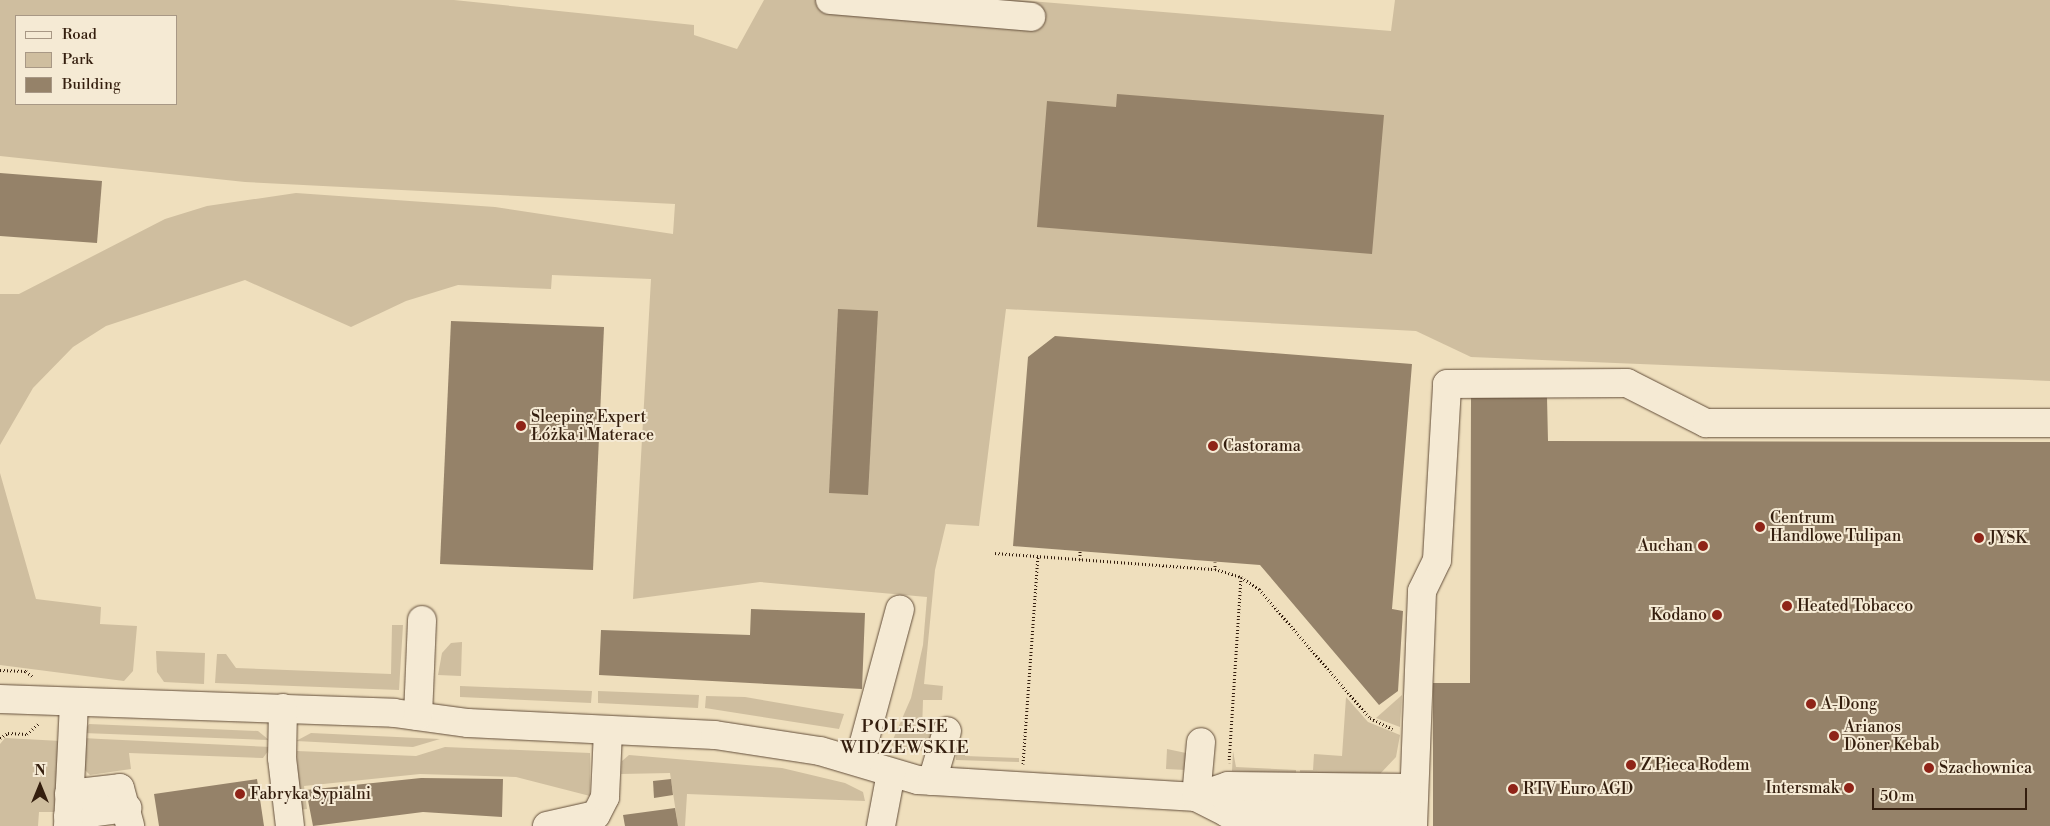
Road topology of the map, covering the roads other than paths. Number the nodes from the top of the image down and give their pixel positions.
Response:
1 (830, 0) edge
2 (1031, 17) dead end
3 (2050, 423) edge
4 (900, 609) dead end
5 (422, 620) dead end
6 (0, 699) edge
7 (74, 703) junction
8 (283, 708) junction
9 (418, 716) junction
10 (608, 730) junction
11 (947, 731) dead end
12 (1201, 742) dead end
13 (859, 761) junction
14 (891, 773) junction
15 (932, 781) junction
16 (1280, 788) junction
17 (1196, 797) junction
18 (1413, 809) edge
19 (68, 812) edge
20 (129, 817) edge
21 (1308, 821) edge
22 (290, 826) edge
23 (547, 826) edge
24 (881, 826) edge

1 - 2 street
3 - 18 street
4 - 13 street
5 - 9 street
6 - 7 street
7 - 8 street
7 - 19 street
8 - 9 street
8 - 22 street
9 - 10 street
10 - 13 street
10 - 23 street
11 - 15 street
12 - 17 street
13 - 14 street
14 - 15 street
14 - 24 street
15 - 17 street
16 - 17 street
16 - 18 street
16 - 21 street
17 - 21 street
18 - 21 street
19 - 20 street

